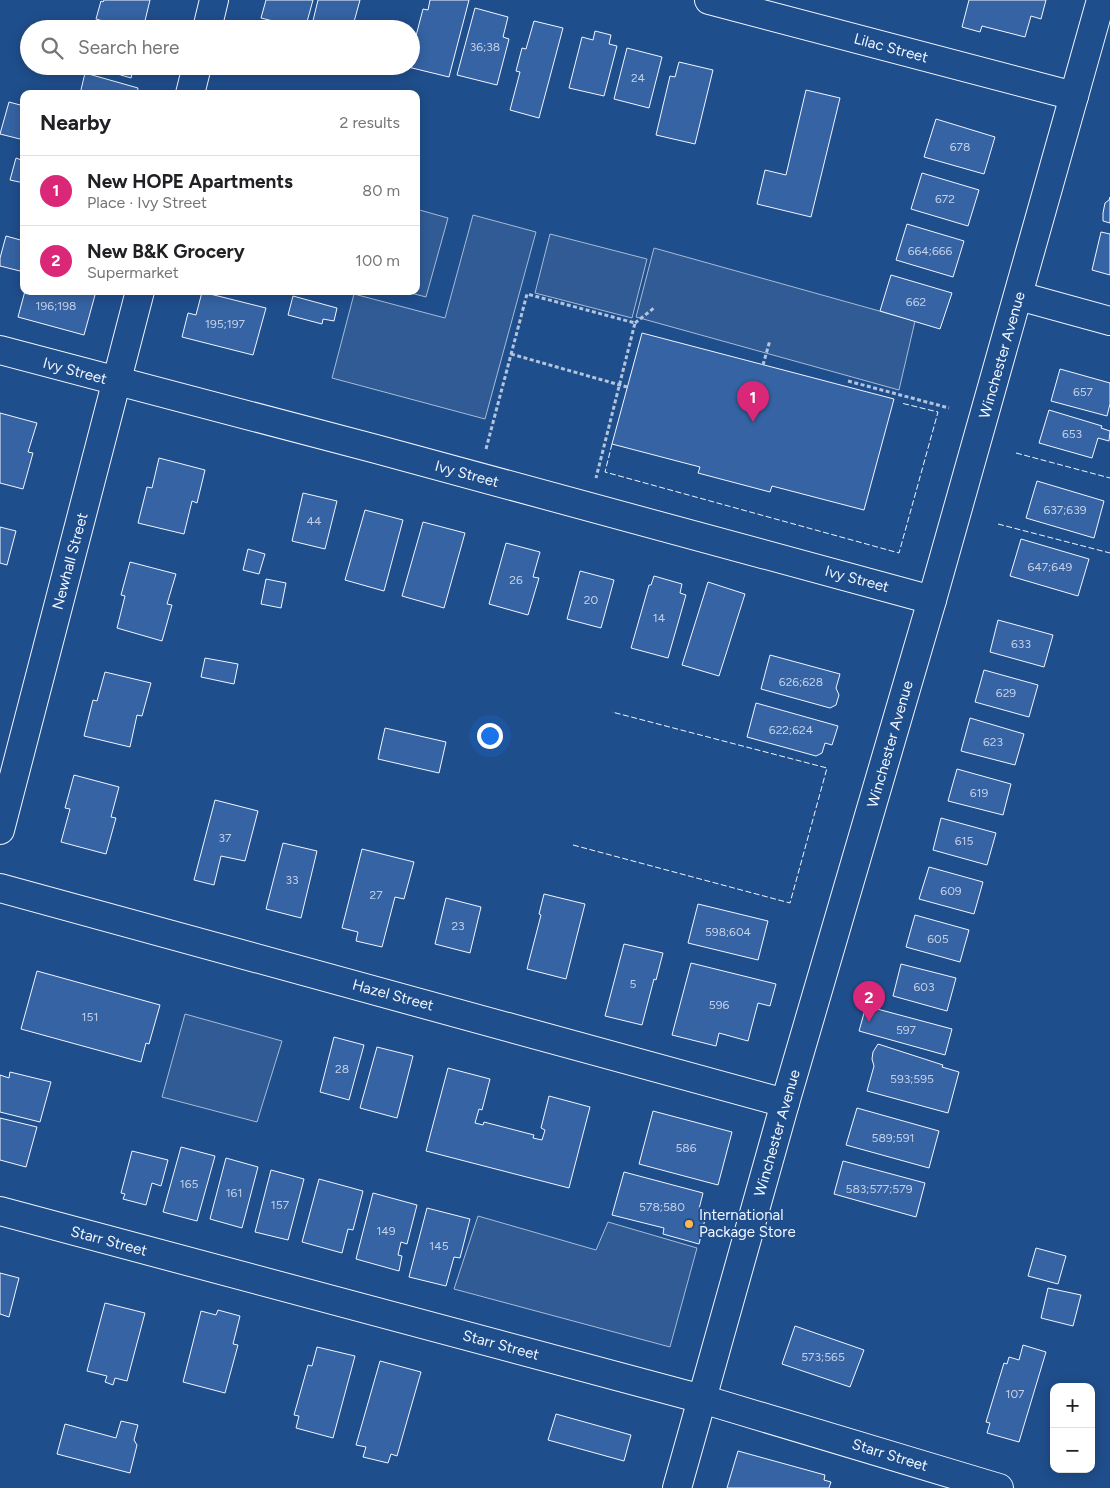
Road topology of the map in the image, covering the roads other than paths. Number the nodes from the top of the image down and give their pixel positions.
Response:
1 (214, 0) edge
2 (709, 0) edge
3 (1101, 0) edge
4 (209, 20) edge
5 (195, 75) edge
6 (191, 90) edge
7 (1074, 96) junction
8 (139, 295) edge
9 (1018, 296) junction
10 (1110, 321) edge
11 (0, 350) edge
12 (116, 382) junction
13 (932, 600) junction
14 (0, 830) edge
15 (0, 888) edge
16 (785, 1103) junction
17 (0, 1211) edge
18 (702, 1399) junction
19 (677, 1488) edge
20 (999, 1488) edge

1 - 4 street
2 - 7 street, Lilac Street
3 - 7 street, Winchester Avenue
5 - 6 street
7 - 9 street, Winchester Avenue
8 - 12 street, Newhall Street
9 - 10 street
9 - 13 street, Winchester Avenue
11 - 12 street, Ivy Street
12 - 13 street, Ivy Street
12 - 14 street, Newhall Street
13 - 16 street, Winchester Avenue
15 - 16 street, Hazel Street
16 - 18 street, Winchester Avenue
17 - 18 street, Starr Street
18 - 19 street, Winchester Avenue
18 - 20 street, Starr Street

